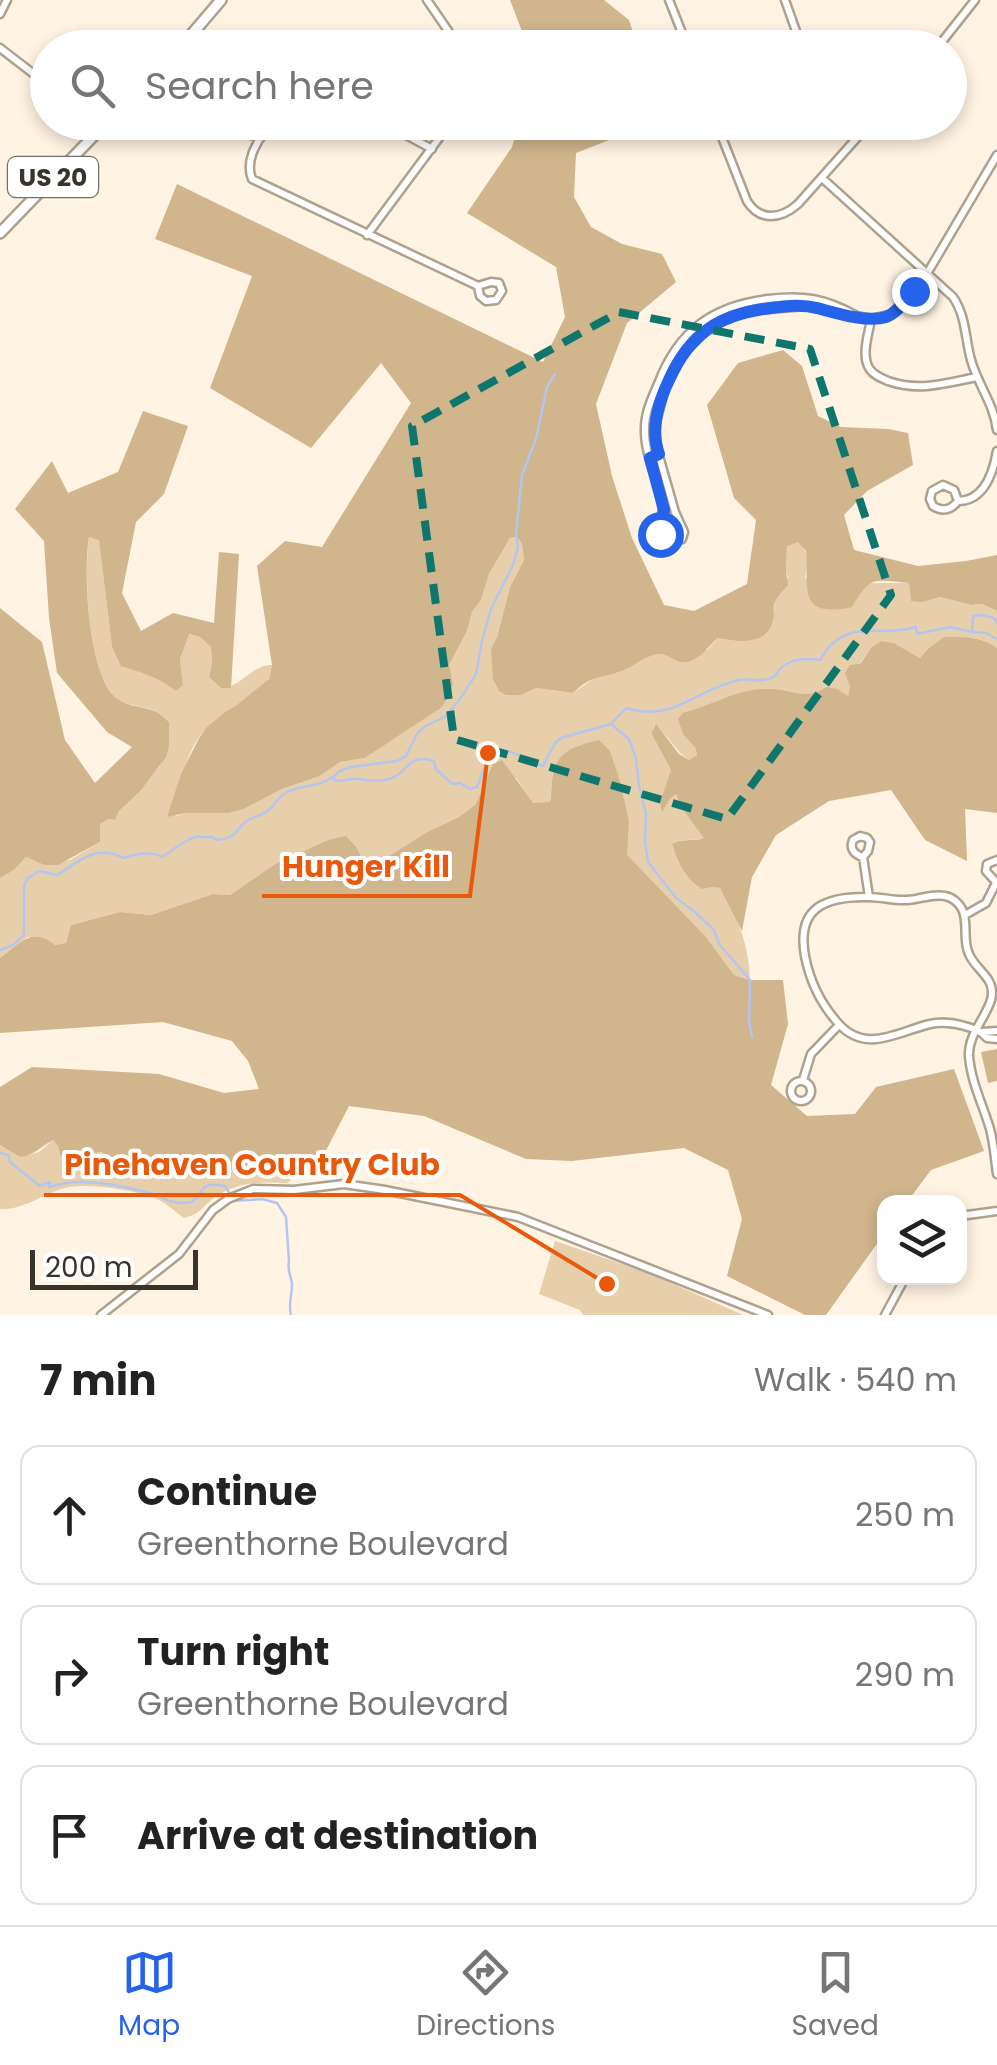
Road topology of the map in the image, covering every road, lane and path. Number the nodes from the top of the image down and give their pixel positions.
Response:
1 (6, 0) edge
2 (220, 0) edge
3 (427, 0) edge
4 (669, 0) edge
5 (785, 0) edge
6 (962, 0) edge
7 (973, 3) edge
8 (0, 14) edge
9 (195, 30) edge
10 (448, 30) edge
11 (681, 30) edge
12 (796, 30) edge
13 (951, 30) edge
14 (0, 48) edge
15 (30, 71) edge
16 (86, 140) edge
17 (259, 140) edge
18 (417, 140) edge
19 (438, 140) edge
20 (723, 140) edge
21 (854, 140) edge
22 (432, 148) junction
23 (997, 155) edge
24 (993, 170) edge
25 (822, 178) junction
26 (0, 233) edge
27 (368, 235) junction
28 (928, 272) junction
29 (478, 286) dead end
30 (871, 319) junction
31 (977, 376) junction
32 (661, 386) junction
33 (997, 430) edge
34 (997, 451) edge
35 (659, 454) junction
36 (650, 458) junction
37 (958, 501) junction
38 (863, 857) dead end
39 (997, 860) edge
40 (996, 882) edge
41 (868, 897) junction
42 (965, 915) junction
43 (839, 1025) junction
44 (979, 1030) junction
45 (997, 1031) edge
46 (997, 1039) edge
47 (802, 1080) dead end
48 (997, 1174) edge
49 (997, 1211) edge
50 (967, 1215) edge
51 (901, 1285) edge
52 (101, 1315) edge
53 (768, 1315) edge
54 (885, 1315) edge

1 - 8 street
2 - 9 main road
3 - 10 street
4 - 11 street
5 - 12 street
6 - 7 street
7 - 13 street
14 - 15 street
16 - 26 main road, US 20
17 - 27 street
18 - 22 street
19 - 22 street
20 - 25 street
21 - 25 street
22 - 27 street
23 - 24 street
24 - 28 street
25 - 28 street
27 - 29 street
28 - 30 street
28 - 31 street
30 - 31 street
30 - 32 street
31 - 33 street
32 - 35 street
32 - 36 street
34 - 37 street
35 - 36 street
35 - 36 street
37 - 37 street
38 - 41 street
39 - 40 street
40 - 42 street
41 - 42 street
41 - 43 street
42 - 44 street
43 - 44 street
43 - 47 street
44 - 45 street
44 - 46 street
44 - 48 street
49 - 50 street
51 - 54 street
52 - 53 street

